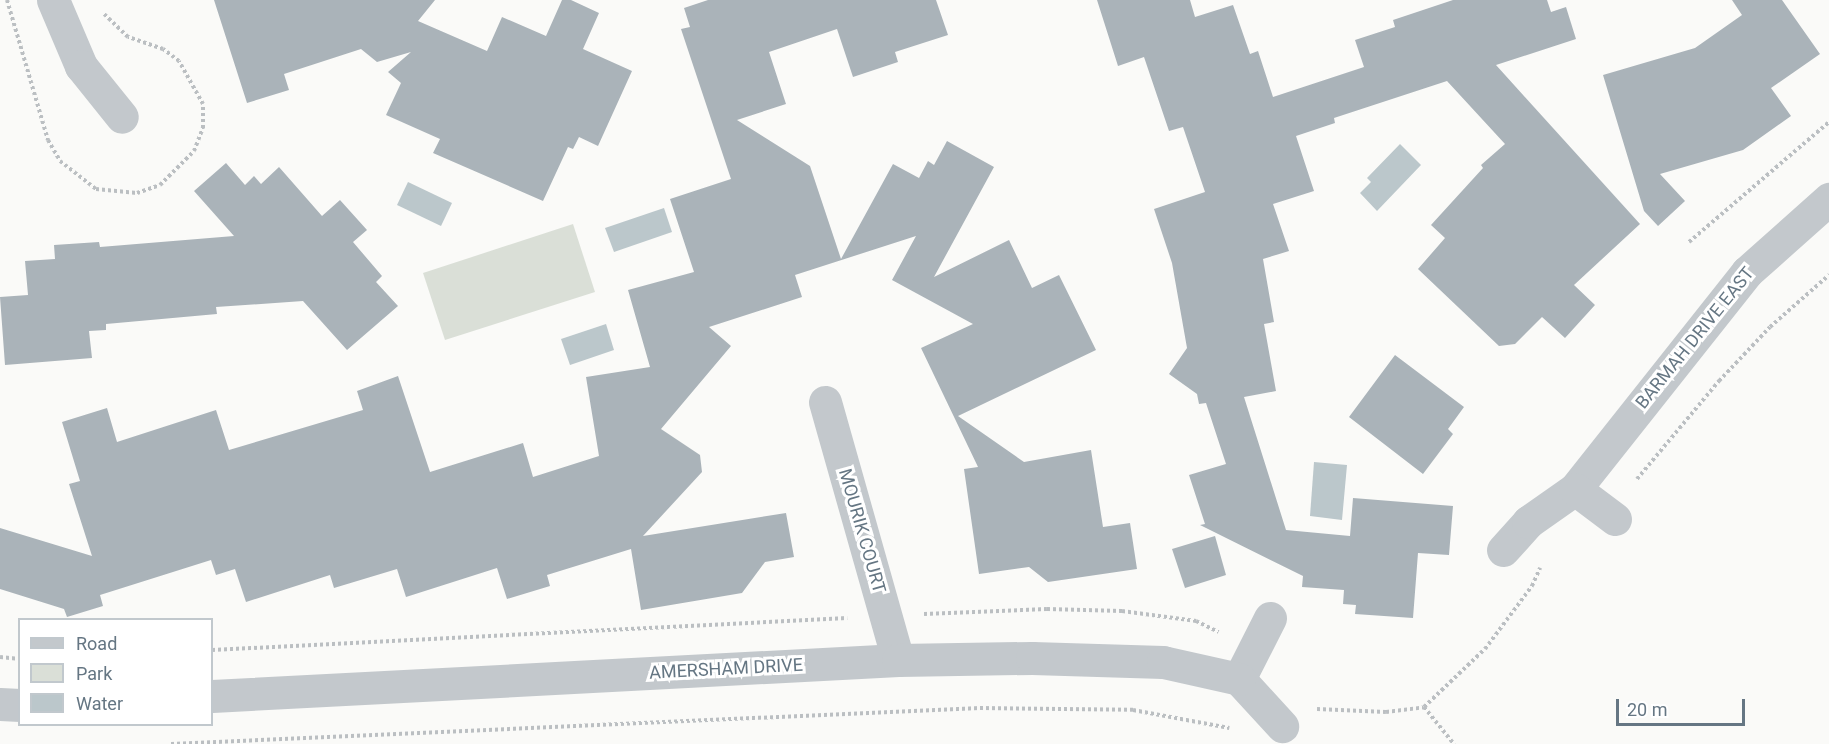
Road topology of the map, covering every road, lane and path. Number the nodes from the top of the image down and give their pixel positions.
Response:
1 (53, 0) edge
2 (122, 117) dead end
3 (1829, 122) edge
4 (1829, 199) edge
5 (1689, 242) dead end
6 (1829, 275) edge
7 (825, 402) dead end
8 (1575, 489) junction
9 (1611, 516) joint
10 (1528, 522) junction
11 (1503, 550) dead end
12 (917, 615) dead end
13 (851, 618) dead end
14 (1270, 618) dead end
15 (1224, 636) dead end
16 (213, 650) edge
17 (0, 657) edge
18 (18, 659) edge
19 (898, 660) junction
20 (1239, 679) junction
21 (213, 696) edge
22 (0, 704) edge
23 (18, 705) edge
24 (1424, 707) junction
25 (1295, 717) joint
26 (1239, 730) dead end
27 (171, 744) edge
28 (1454, 744) edge

1 - 2 street
3 - 5 path
4 - 8 street, BARMAH DRIVE EAST
6 - 9 path
7 - 19 street, MOURIK COURT
8 - 9 street
8 - 10 street, BARMAH DRIVE EAST
10 - 11 street, BARMAH DRIVE EAST
10 - 24 path
12 - 15 path
13 - 16 path
14 - 20 street
17 - 18 path
19 - 20 street, AMERSHAM DRIVE
19 - 21 street, AMERSHAM DRIVE
20 - 25 street
22 - 23 street
24 - 25 path
24 - 28 path
26 - 27 path

